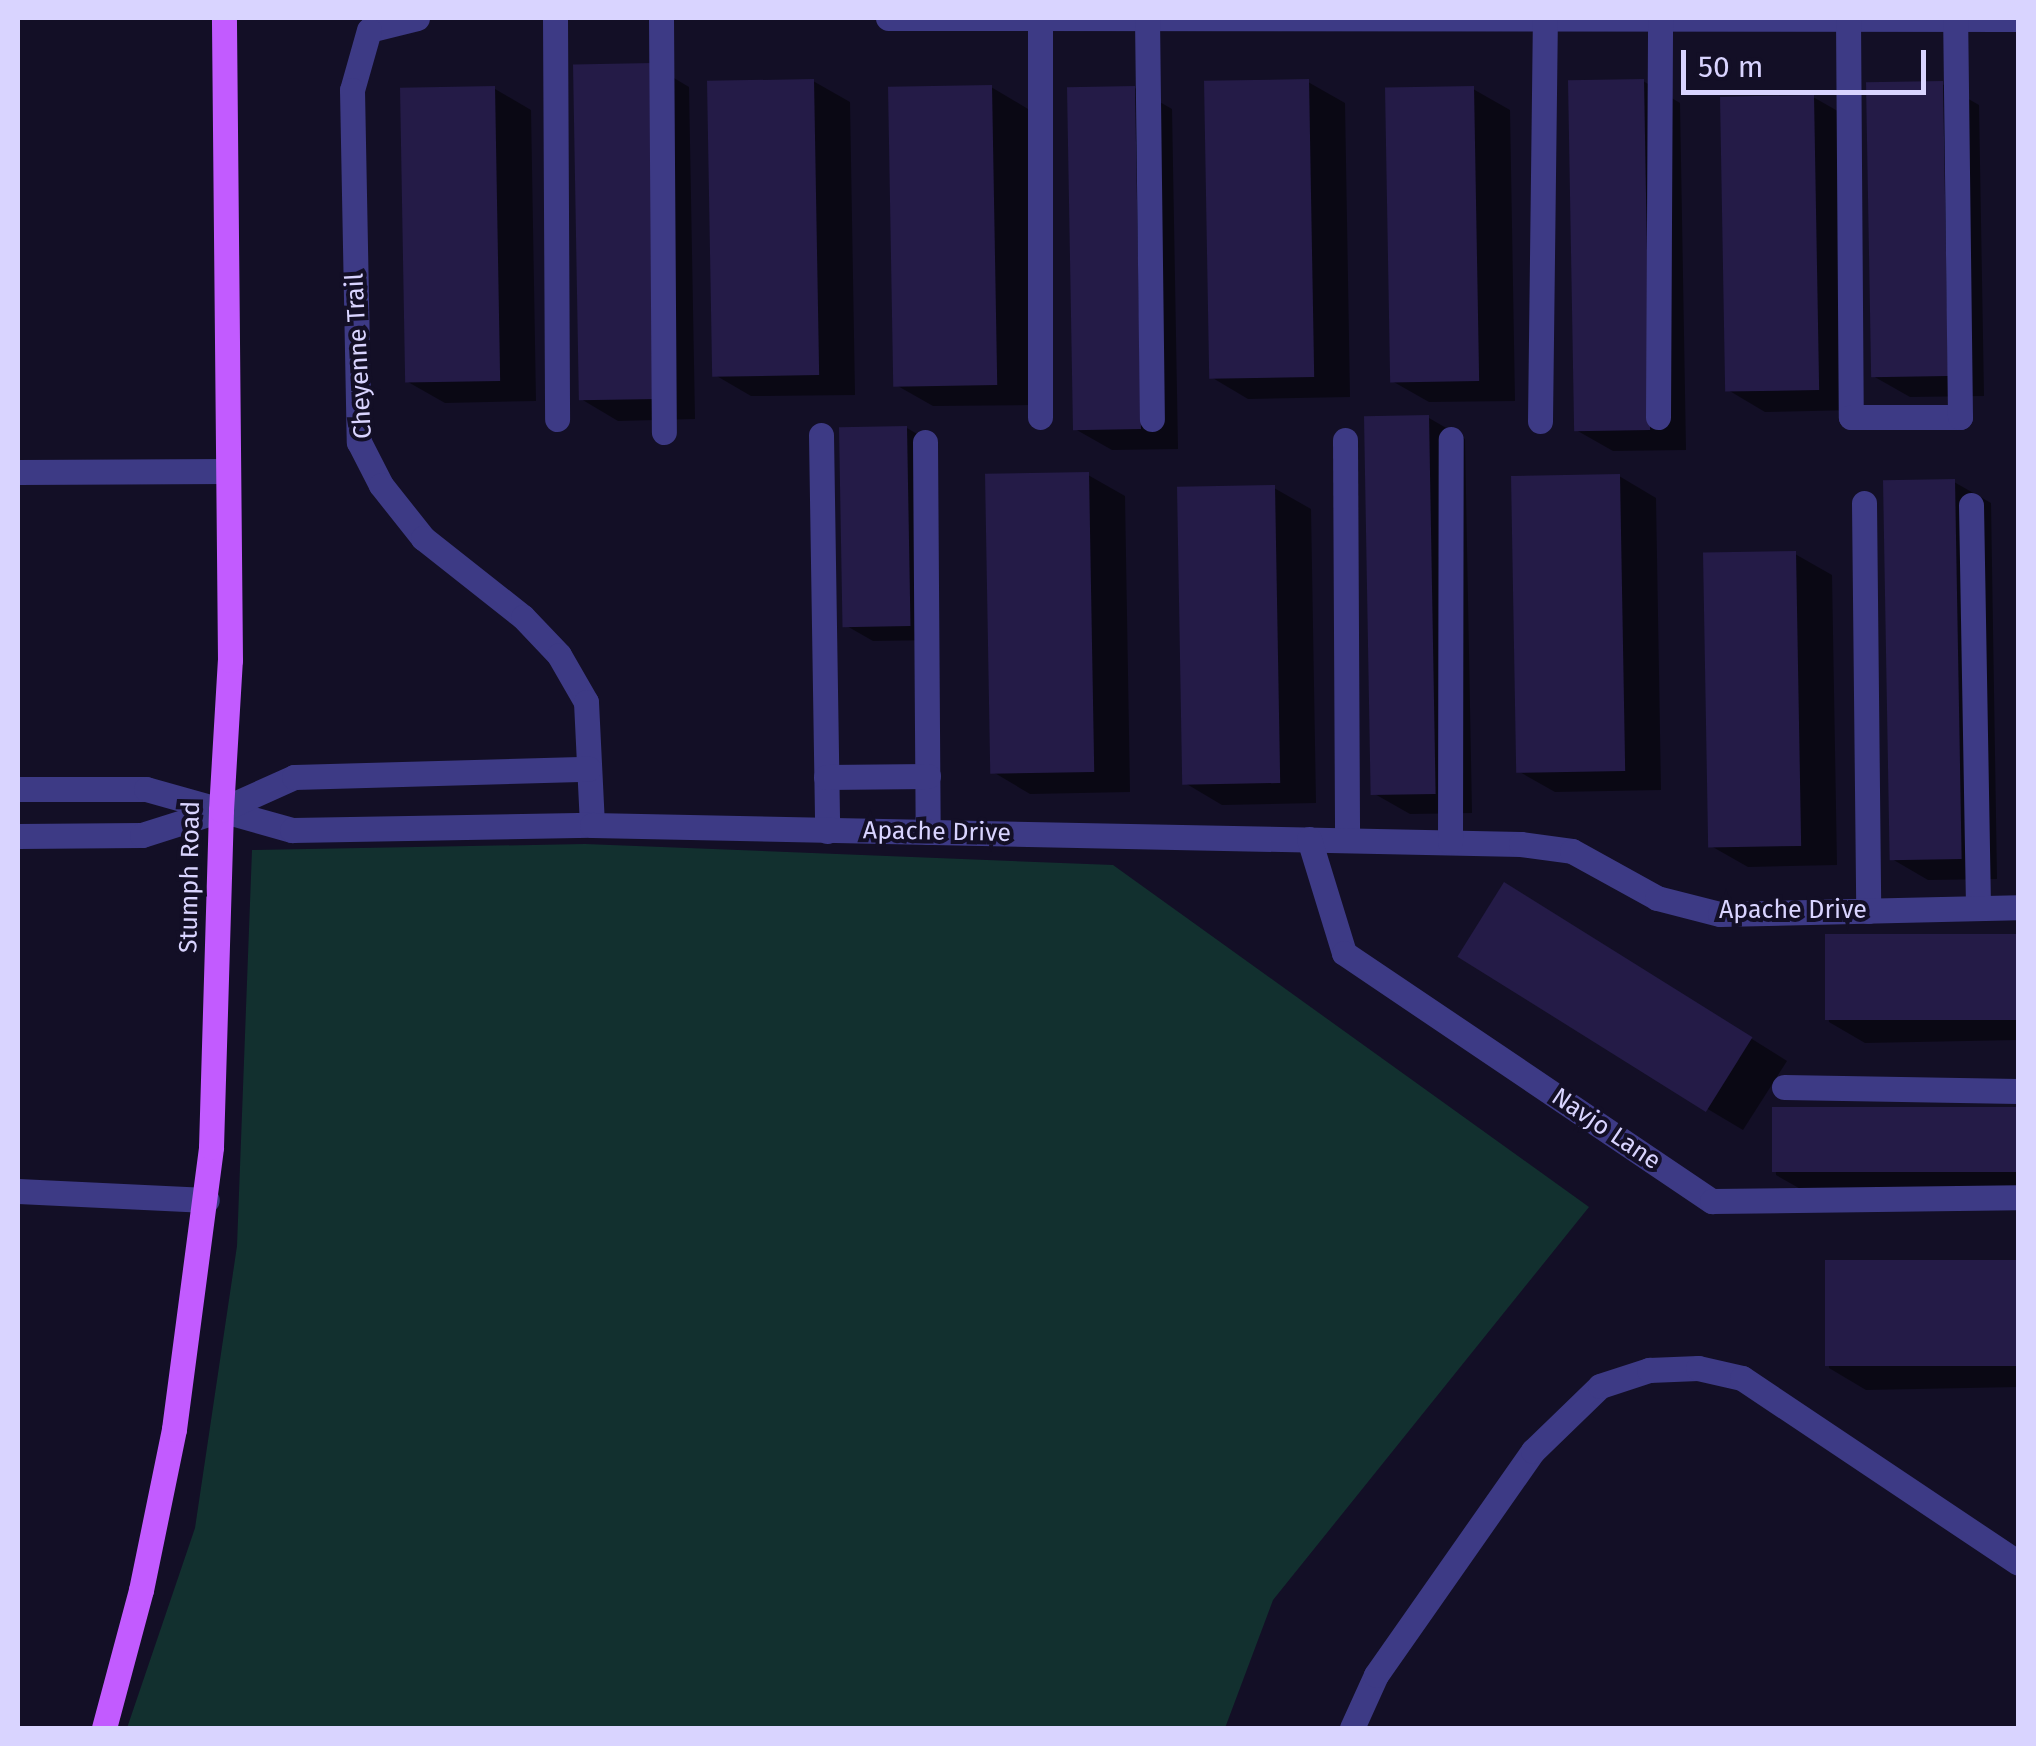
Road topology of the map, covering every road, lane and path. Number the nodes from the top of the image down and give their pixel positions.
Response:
1 (224, 18) edge
2 (417, 18) edge
3 (554, 18) edge
4 (661, 18) edge
5 (888, 18) edge
6 (1040, 18) edge
7 (1147, 18) edge
8 (1487, 18) edge
9 (1544, 18) edge
10 (1660, 18) edge
11 (1848, 19) edge
12 (1955, 19) edge
13 (2018, 19) edge
14 (1040, 417) dead end
15 (1658, 418) dead end
16 (558, 419) dead end
17 (1152, 419) dead end
18 (1540, 421) dead end
19 (664, 432) dead end
20 (821, 436) dead end
21 (1451, 438) dead end
22 (1345, 440) dead end
23 (925, 442) dead end
24 (18, 472) edge
25 (228, 472) junction
26 (1864, 503) dead end
27 (1971, 506) dead end
28 (590, 770) junction
29 (928, 776) junction
30 (826, 777) junction
31 (18, 790) edge
32 (221, 810) junction
33 (592, 825) junction
34 (827, 831) junction
35 (928, 832) junction
36 (18, 836) edge
37 (1309, 839) junction
38 (1347, 840) junction
39 (1450, 842) junction
40 (2018, 906) edge
41 (1978, 908) junction
42 (1868, 910) junction
43 (1784, 1088) dead end
44 (2018, 1091) edge
45 (18, 1191) edge
46 (2018, 1197) edge
47 (207, 1200) junction
48 (2018, 1563) edge
49 (104, 1728) edge
50 (1352, 1728) edge

1 - 25 main road, Stumph Road
2 - 28 street, Cheyenne Trail
3 - 16 street
4 - 19 street
5 - 6 street
6 - 7 street
6 - 14 street
7 - 8 street
7 - 17 street
8 - 9 street
9 - 10 street
9 - 18 street
10 - 11 street
10 - 15 street
11 - 12 street
11 - 12 street
12 - 13 street
20 - 30 street
21 - 39 street
22 - 38 street
23 - 29 street
24 - 25 street
25 - 32 main road, Stumph Road
26 - 42 street
27 - 41 street
28 - 32 street
28 - 33 street, Cheyenne Trail
29 - 30 street
29 - 35 street
30 - 34 street
31 - 32 street, Apache Drive
32 - 33 street, Apache Drive
32 - 36 street
32 - 47 main road, Stumph Road
33 - 34 street, Apache Drive
34 - 35 street, Apache Drive
35 - 37 street, Apache Drive
37 - 38 street, Apache Drive
37 - 46 street, Navjo Lane
38 - 39 street, Apache Drive
39 - 42 street, Apache Drive
40 - 41 street, Apache Drive
41 - 42 street, Apache Drive
43 - 44 street
45 - 47 street
47 - 49 main road, Stumph Road
48 - 50 street

